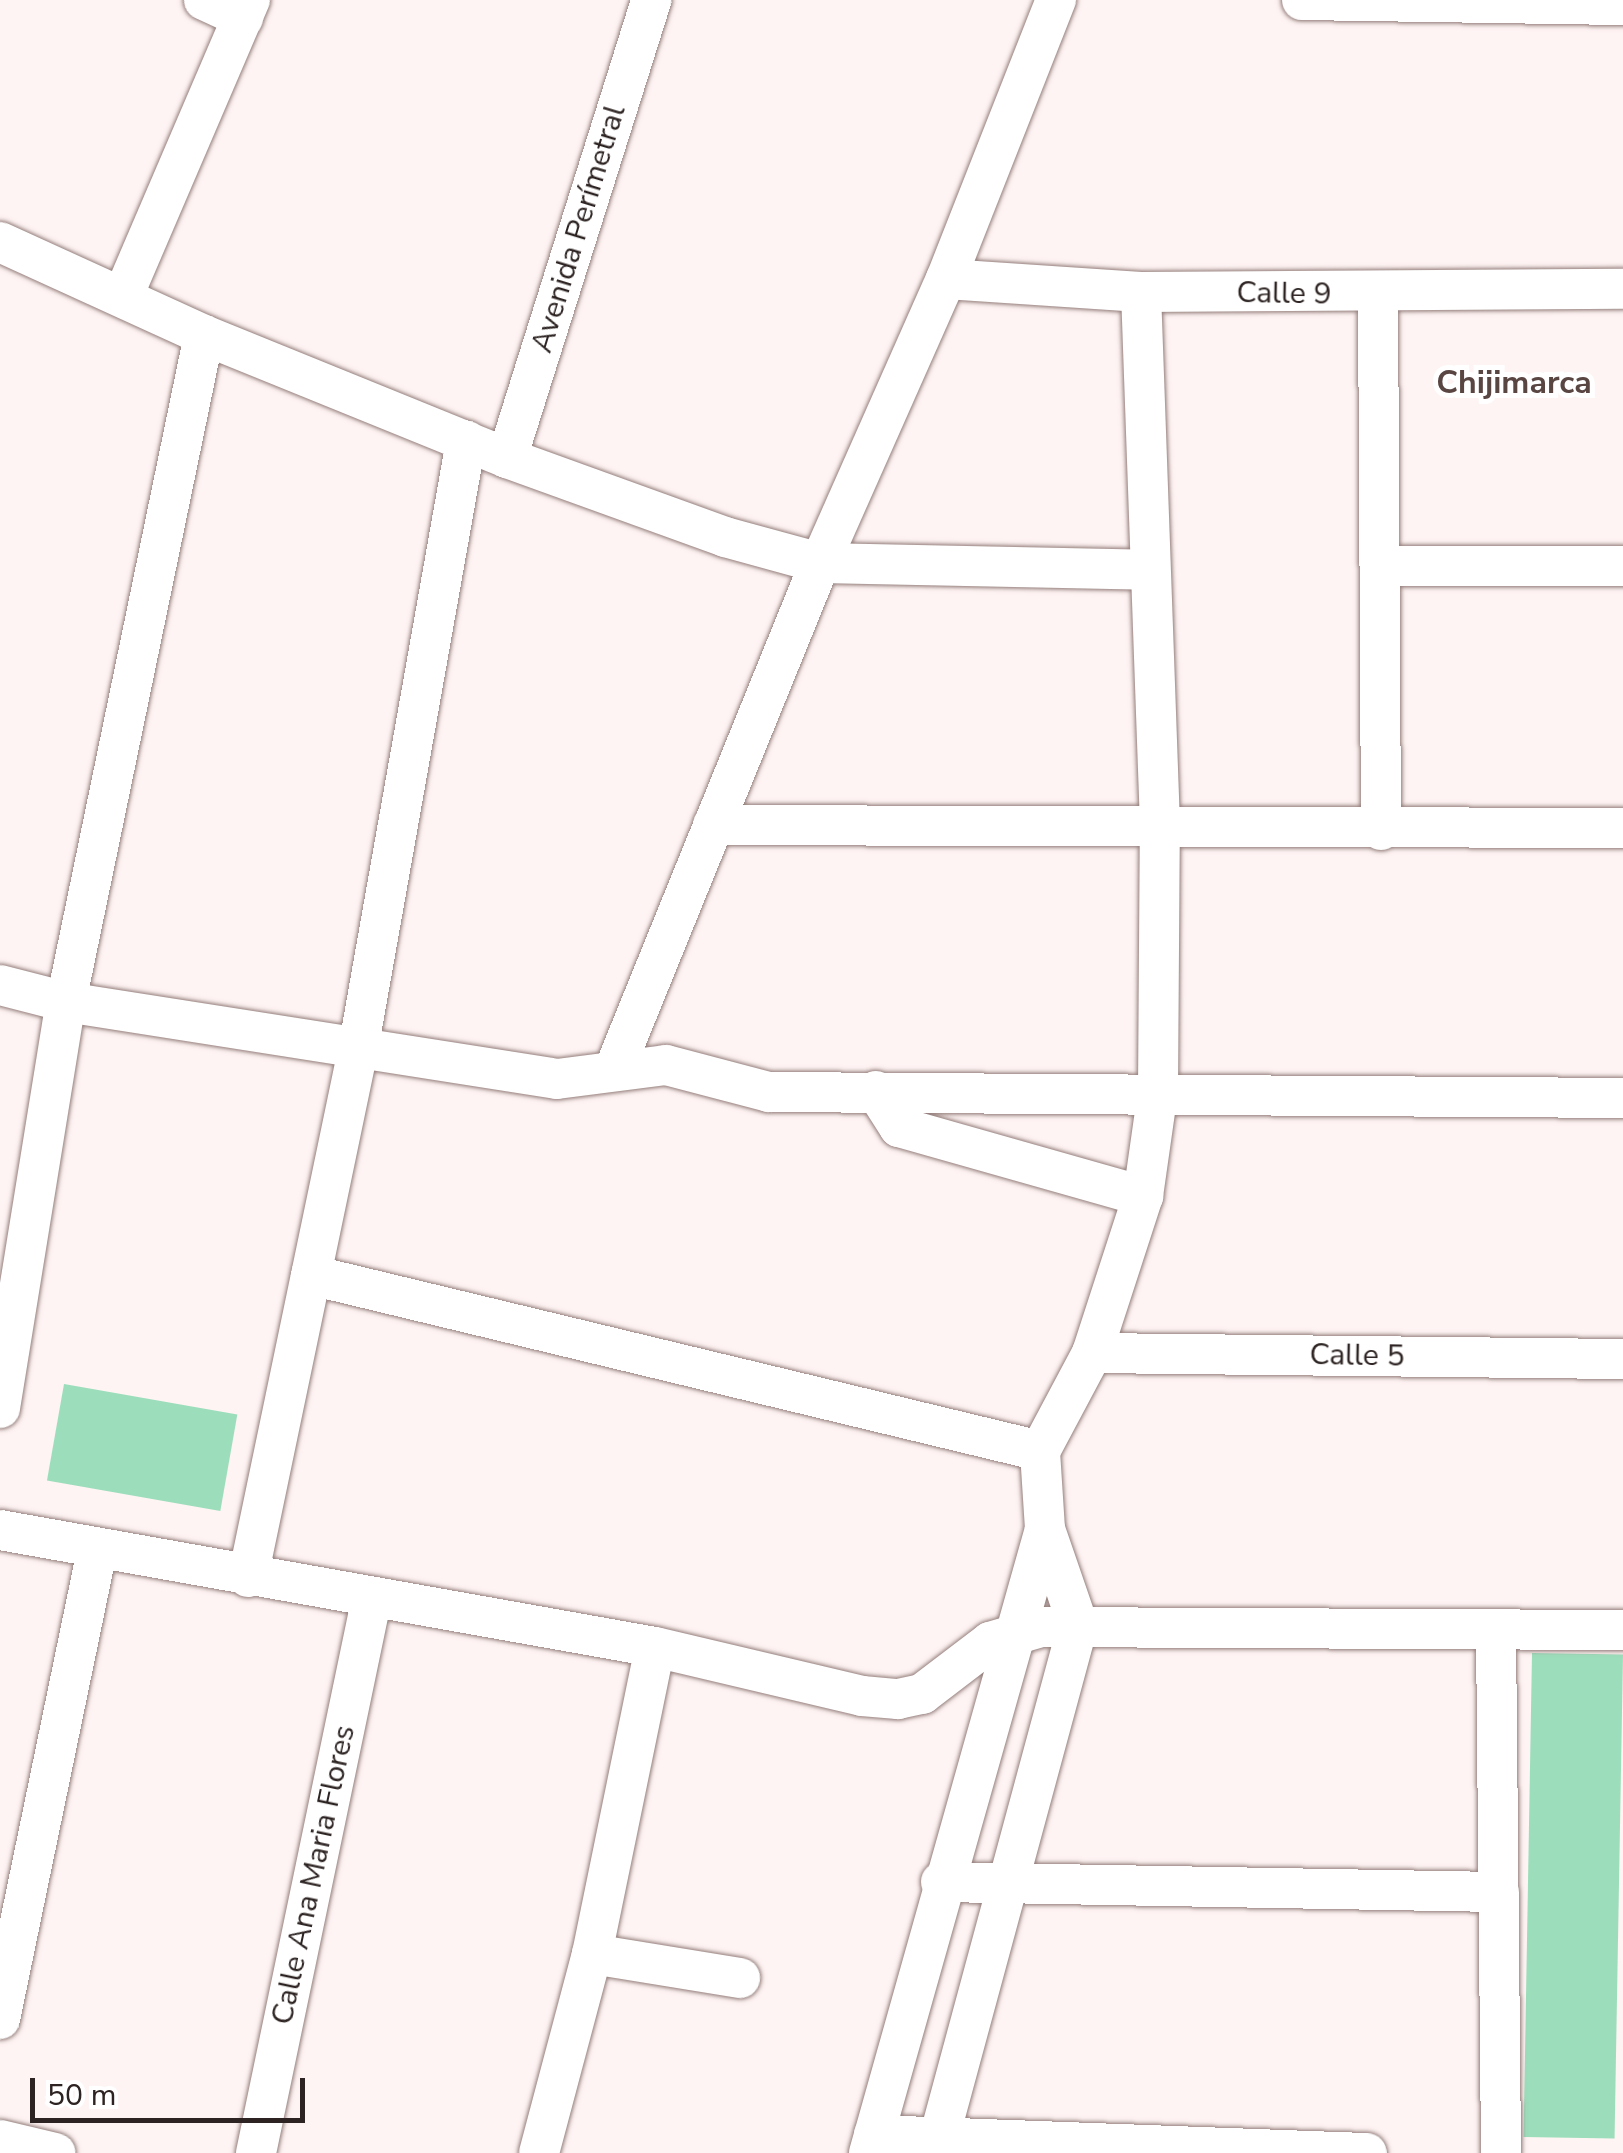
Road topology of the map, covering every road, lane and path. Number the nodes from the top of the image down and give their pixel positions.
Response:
1 (204, 0) edge
2 (650, 0) edge
3 (1056, 0) edge
4 (1302, 0) edge
5 (1623, 5) edge
6 (246, 9) edge
7 (0, 242) edge
8 (946, 279) junction
9 (1623, 289) edge
10 (1142, 292) junction
11 (1378, 295) junction
12 (123, 296) junction
13 (204, 335) junction
14 (466, 441) junction
15 (507, 458) junction
16 (820, 563) junction
17 (1383, 566) junction
18 (1623, 566) edge
19 (1148, 570) junction
20 (713, 825) junction
21 (1160, 826) junction
22 (1623, 828) edge
23 (1381, 830) junction
24 (0, 986) edge
25 (66, 1002) junction
26 (358, 1050) junction
27 (614, 1070) junction
28 (876, 1090) junction
29 (1158, 1091) junction
30 (1623, 1098) edge
31 (1143, 1196) junction
32 (311, 1275) junction
33 (1092, 1353) junction
34 (1623, 1359) edge
35 (0, 1408) edge
36 (1040, 1450) junction
37 (1045, 1529) junction
38 (0, 1530) edge
39 (97, 1549) junction
40 (248, 1577) junction
41 (372, 1597) junction
42 (1078, 1625) junction
43 (1496, 1630) junction
44 (1623, 1630) edge
45 (1012, 1633) junction
46 (655, 1647) junction
47 (940, 1882) junction
48 (1004, 1883) junction
49 (1498, 1892) junction
50 (592, 1954) junction
51 (740, 1978) dead end
52 (0, 2019) edge
53 (0, 2140) edge
54 (872, 2144) edge
55 (937, 2145) edge
56 (55, 2153) edge
57 (256, 2153) edge
58 (539, 2153) edge
59 (1367, 2153) edge
60 (1501, 2153) edge

1 - 6 street
2 - 15 street, Avenida Perímetral
3 - 8 street
4 - 5 street
6 - 12 street
7 - 12 street
8 - 10 street, Calle 9
8 - 16 street
9 - 11 street, Calle 9
10 - 11 street, Calle 9
10 - 19 street
11 - 17 street
12 - 13 street
13 - 14 street
13 - 25 street
14 - 15 street
14 - 26 street
15 - 16 street
16 - 19 street
16 - 20 street
17 - 18 street
17 - 23 street
19 - 21 street
20 - 21 street
20 - 27 street
21 - 23 street
21 - 29 street
22 - 23 street
24 - 25 street
25 - 26 street
25 - 35 street
26 - 27 street
26 - 32 street
27 - 28 street
28 - 29 street
28 - 31 street
29 - 30 street
29 - 31 street
31 - 33 street
32 - 36 street
32 - 40 street
33 - 34 street, Calle 5
33 - 36 street
36 - 37 street
37 - 42 street
37 - 45 street
38 - 39 street
39 - 40 street
39 - 52 street
40 - 41 street
41 - 46 street
41 - 57 street, Calle Ana Maria Flores
42 - 43 street
42 - 45 street
42 - 48 street
43 - 44 street
43 - 49 street
45 - 46 street
45 - 47 street
46 - 50 street
47 - 48 street
47 - 54 street
48 - 49 street
48 - 55 street
49 - 60 street
50 - 51 street
50 - 58 street
53 - 56 street
54 - 55 street
55 - 59 street

